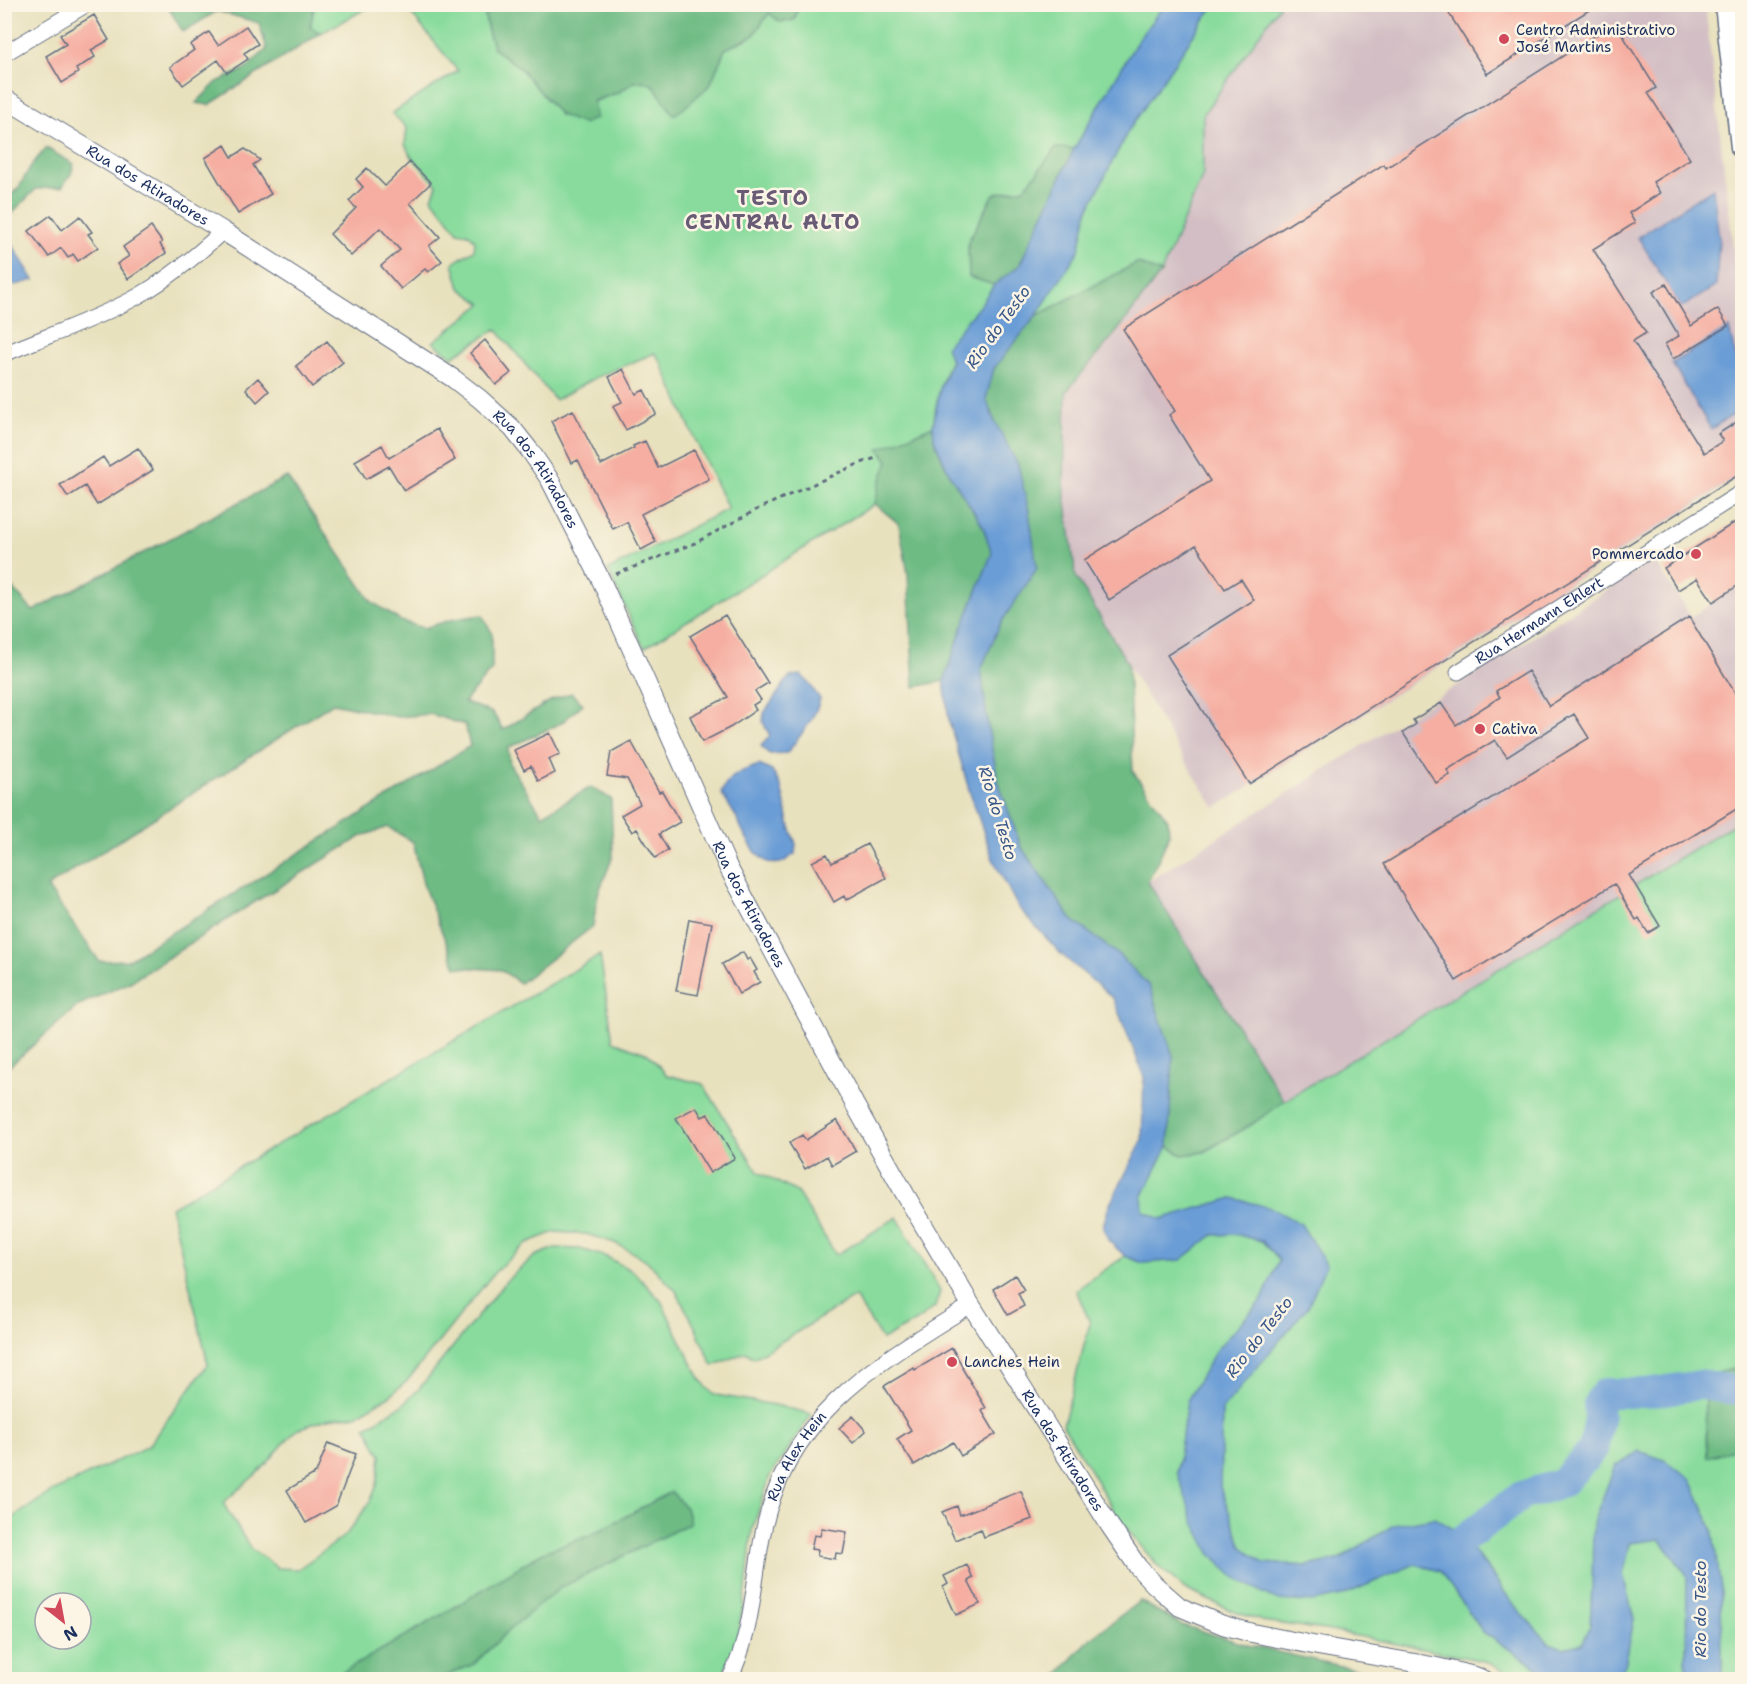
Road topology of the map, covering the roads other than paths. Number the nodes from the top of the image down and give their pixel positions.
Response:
1 (87, 4) edge
2 (1726, 4) edge
3 (4, 54) edge
4 (4, 98) edge
5 (1743, 147) edge
6 (223, 231) junction
7 (4, 354) edge
8 (1743, 492) edge
9 (1458, 672) dead end
10 (971, 1305) junction
11 (729, 1680) edge
12 (1485, 1680) edge

1 - 3 street
2 - 5 main road
4 - 6 street, Rua dos Atiradores
6 - 7 street
6 - 10 street, Rua dos Atiradores
8 - 9 street, Rua Hermann Ehlert
10 - 11 street, Rua Alex Hein
10 - 12 street, Rua dos Atiradores

